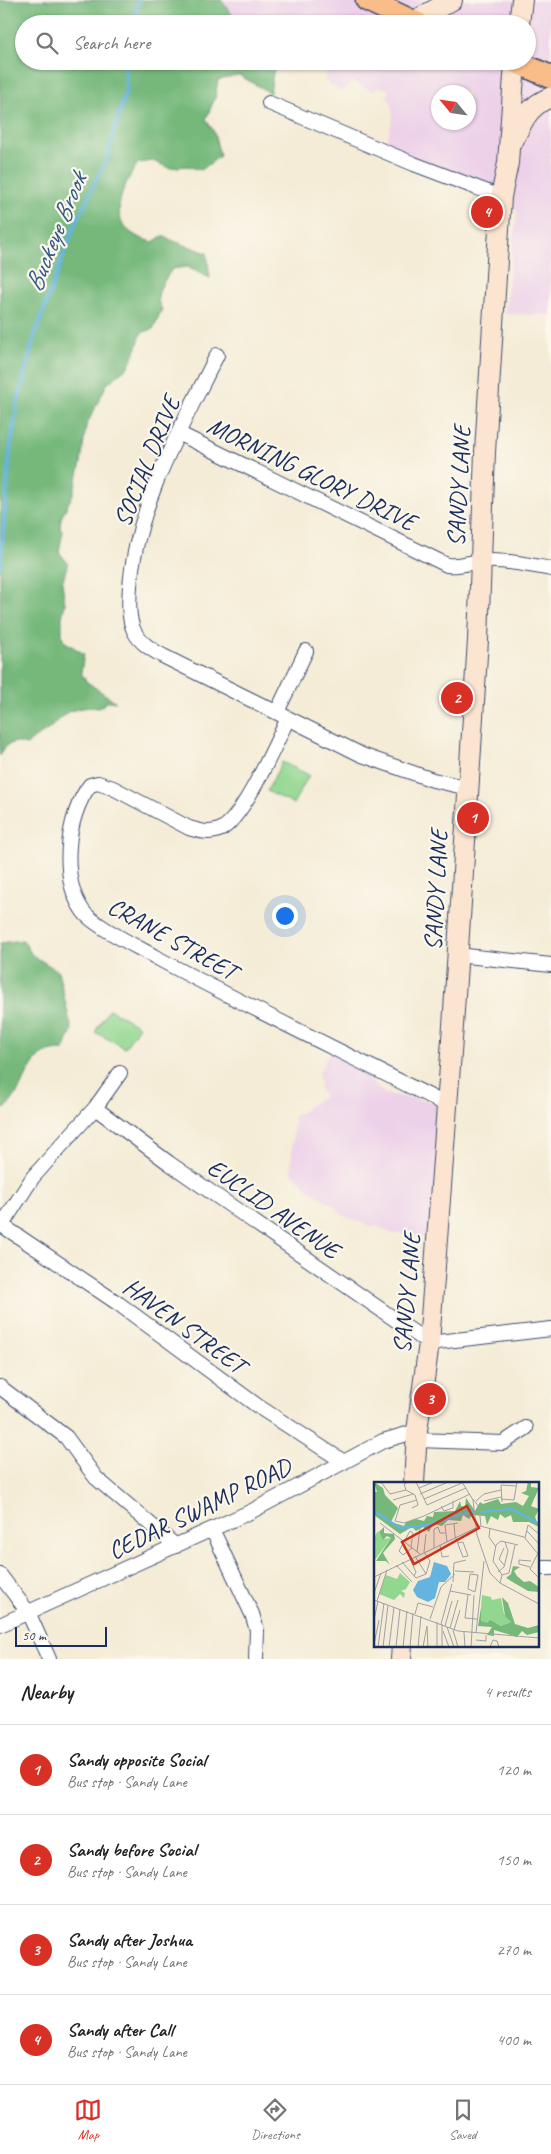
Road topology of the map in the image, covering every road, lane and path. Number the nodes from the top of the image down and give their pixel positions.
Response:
1 (367, 0) edge
2 (452, 0) edge
3 (522, 0) edge
4 (399, 15) edge
5 (429, 15) edge
6 (520, 15) edge
7 (514, 70) edge
8 (535, 70) edge
9 (551, 77) edge
10 (551, 97) edge
11 (269, 102) dead end
12 (510, 147) junction
13 (501, 196) junction
14 (217, 355) dead end
15 (180, 434) junction
16 (480, 561) junction
17 (551, 568) edge
18 (306, 651) dead end
19 (283, 715) junction
20 (468, 788) junction
21 (457, 955) junction
22 (551, 965) edge
23 (120, 1073) dead end
24 (447, 1105) junction
25 (95, 1108) junction
26 (1, 1224) edge
27 (551, 1330) edge
28 (429, 1343) junction
29 (0, 1387) edge
30 (526, 1428) dead end
31 (417, 1435) junction
32 (344, 1462) junction
33 (414, 1482) edge
34 (212, 1529) junction
35 (176, 1546) junction
36 (538, 1568) edge
37 (551, 1568) edge
38 (0, 1575) edge
39 (28, 1612) junction
40 (0, 1626) edge
41 (402, 1646) edge
42 (49, 1659) edge
43 (256, 1659) edge
44 (401, 1659) edge

1 - 4 main road
2 - 5 main road
3 - 6 main road
7 - 12 main road, SANDY LANE
8 - 9 main road
10 - 12 main road
11 - 13 street
12 - 13 main road, SANDY LANE
13 - 16 main road, SANDY LANE
14 - 15 street, SOCIAL DRIVE
15 - 16 street, MORNING GLORY DRIVE
15 - 19 street, SOCIAL DRIVE
16 - 17 street, MORNING GLORY DRIVE
16 - 20 main road, SANDY LANE
18 - 19 street
19 - 20 street, SOCIAL DRIVE
19 - 24 street, CRANE STREET
20 - 21 main road, SANDY LANE
21 - 22 street
21 - 24 main road, SANDY LANE
23 - 25 street
24 - 28 main road, SANDY LANE
25 - 26 street
25 - 28 street, EUCLID AVENUE
26 - 32 street, HAVEN STREET
27 - 28 street
28 - 31 main road, SANDY LANE
29 - 35 street
30 - 31 street, CEDAR SWAMP ROAD
31 - 32 street, CEDAR SWAMP ROAD
31 - 33 main road, SANDY LANE
32 - 34 street, CEDAR SWAMP ROAD
34 - 35 street, CEDAR SWAMP ROAD
34 - 43 street
35 - 39 street, CEDAR SWAMP ROAD
36 - 37 street
38 - 39 street
39 - 40 street, CEDAR SWAMP ROAD
39 - 42 street
41 - 44 main road

